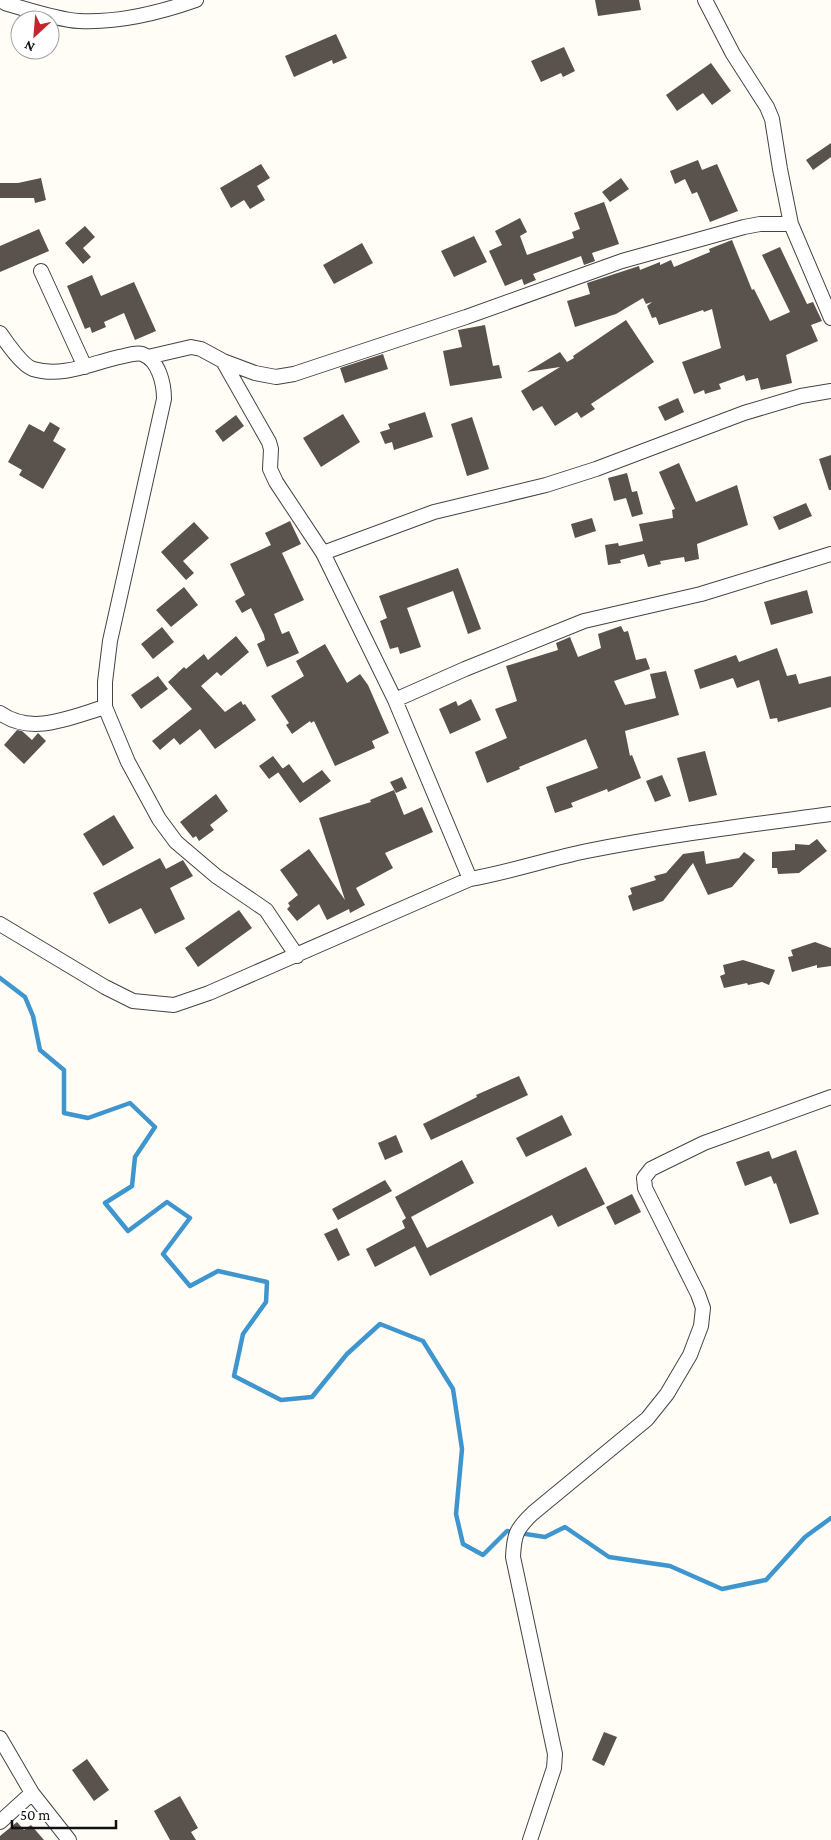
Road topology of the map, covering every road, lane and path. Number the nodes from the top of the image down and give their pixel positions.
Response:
1 (196, 0) edge
2 (705, 0) edge
3 (4, 6) edge
4 (792, 224) junction
5 (41, 272) dead end
6 (831, 318) edge
7 (0, 333) edge
8 (148, 357) junction
9 (223, 361) junction
10 (85, 367) junction
11 (831, 391) edge
12 (323, 553) junction
13 (831, 554) edge
14 (395, 700) junction
15 (105, 707) junction
16 (0, 713) edge
17 (831, 814) edge
18 (470, 879) junction
19 (0, 924) edge
20 (297, 956) junction
21 (831, 1098) edge
22 (0, 1738) edge
23 (32, 1792) junction
24 (0, 1822) edge
25 (69, 1840) edge
26 (530, 1840) edge

1 - 3 street
2 - 4 street
4 - 6 street
4 - 9 street
5 - 10 street
7 - 10 street
8 - 9 street
8 - 10 street
8 - 15 street
9 - 12 street
11 - 12 street
12 - 14 street
13 - 14 street
14 - 18 street
15 - 16 street
15 - 20 street
17 - 18 street
18 - 20 street
19 - 20 street
21 - 26 street
22 - 23 street
23 - 24 street
23 - 25 street

